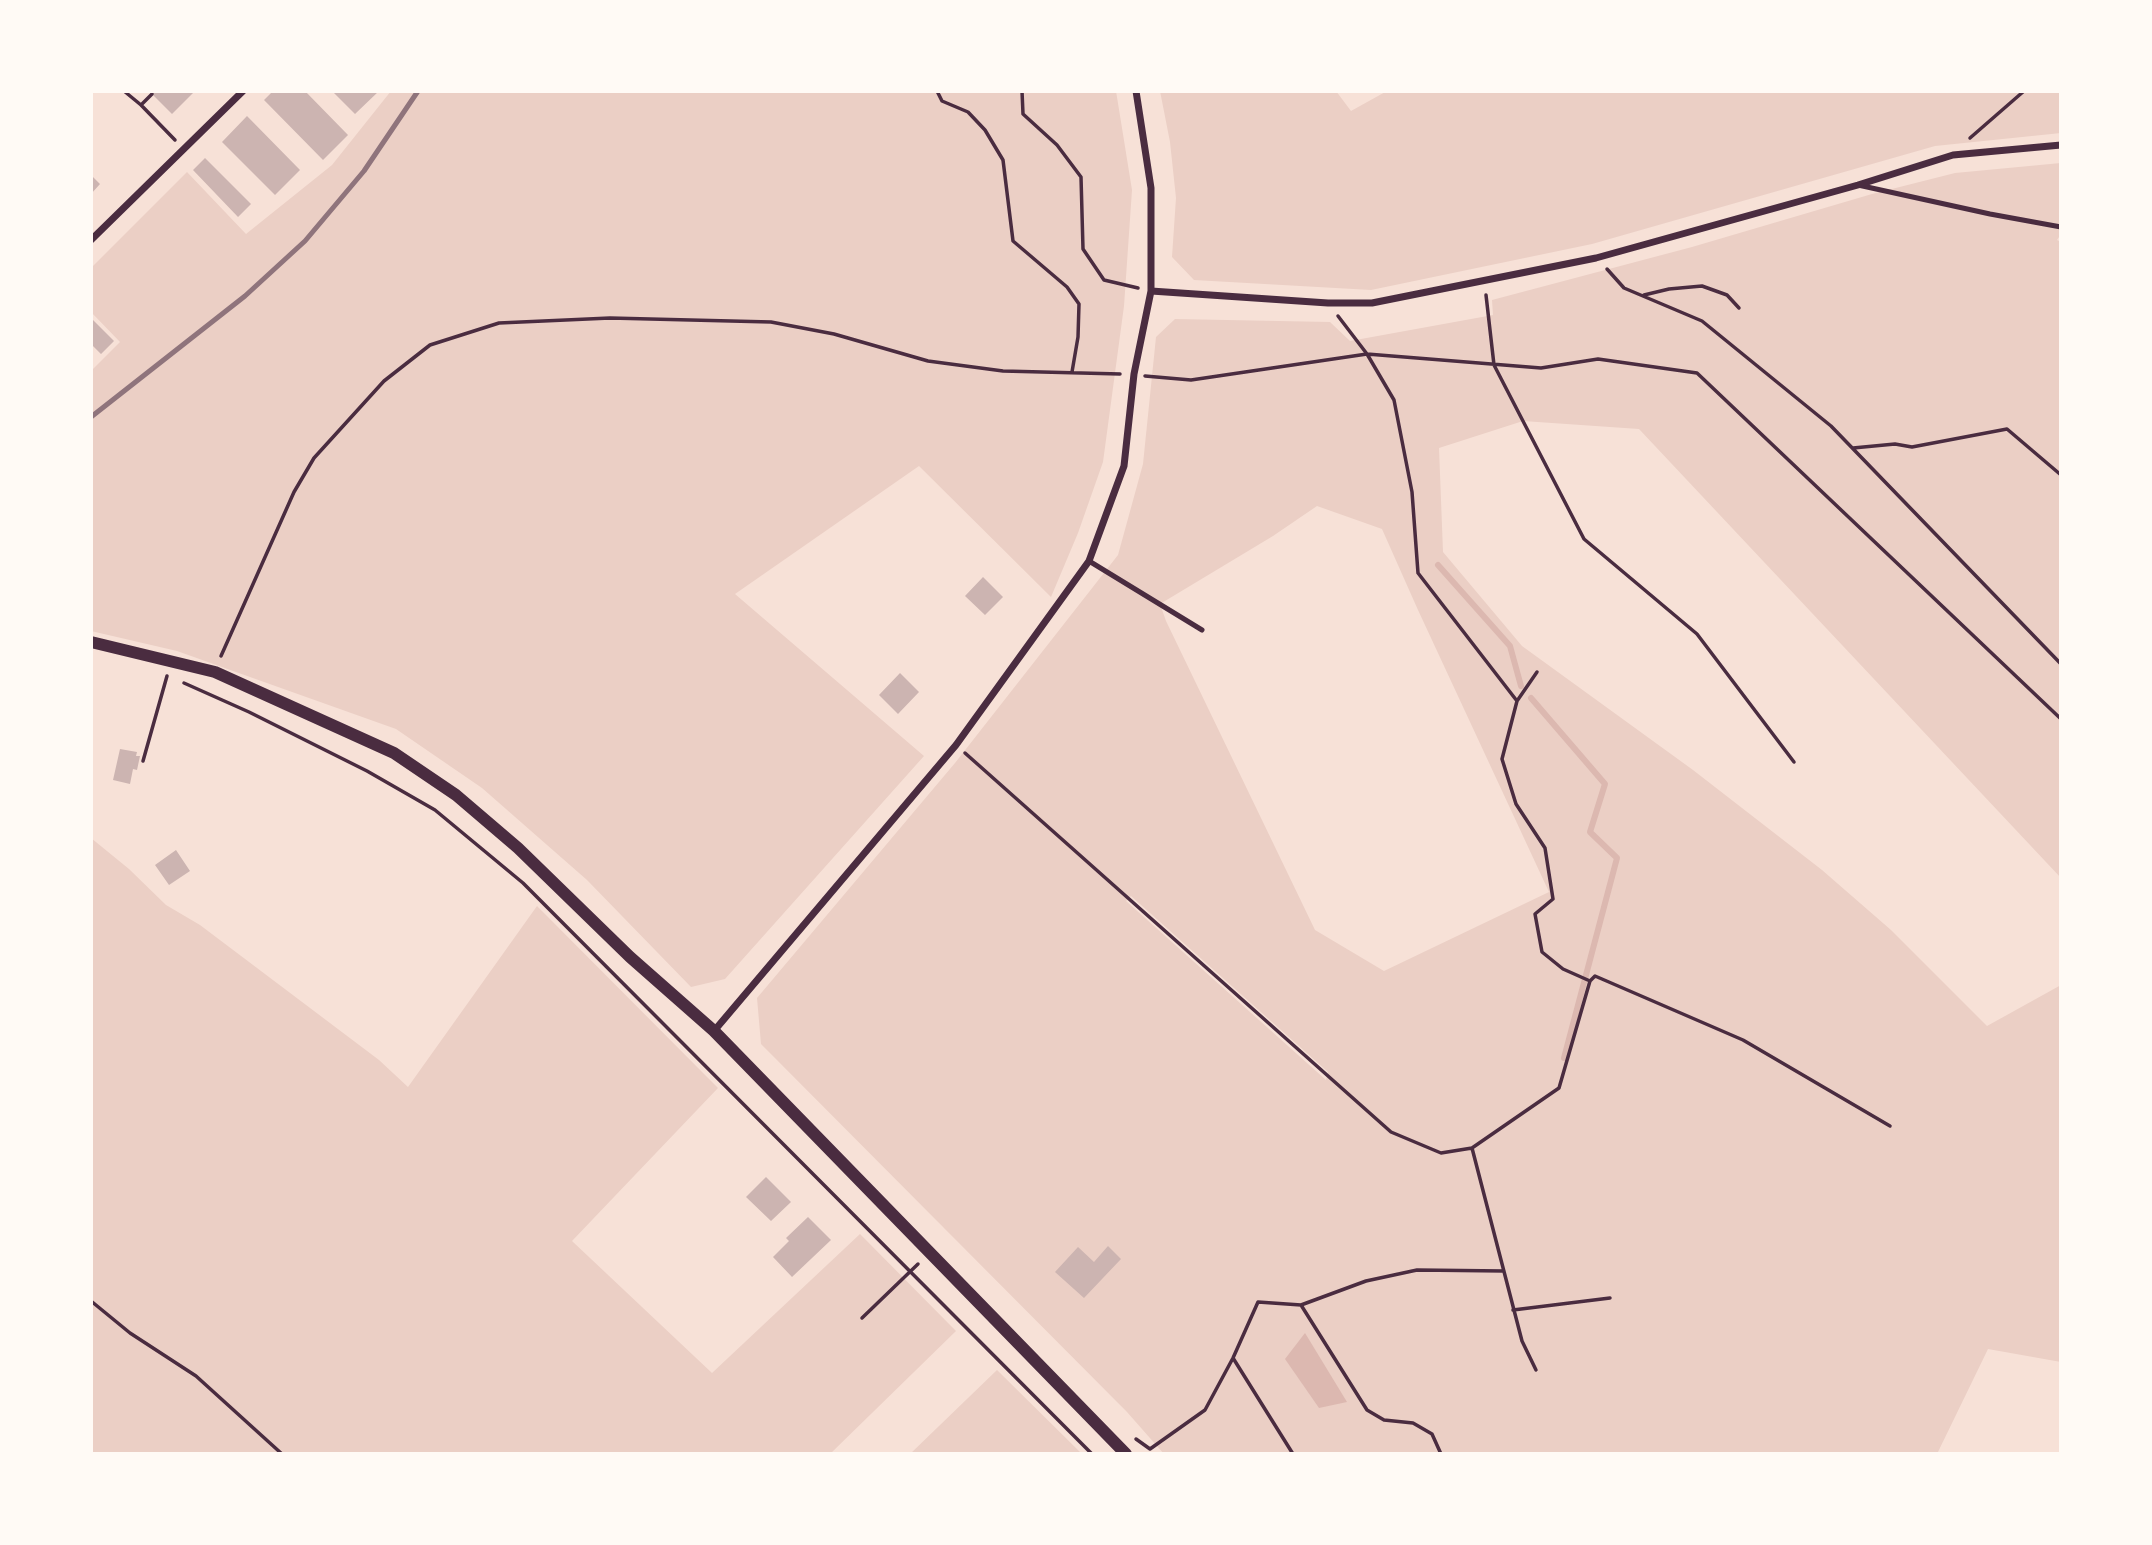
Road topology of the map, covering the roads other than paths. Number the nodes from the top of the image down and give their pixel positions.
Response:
1 (243, 91) edge
2 (1136, 91) edge
3 (2061, 145) edge
4 (1858, 185) junction
5 (2061, 227) edge
6 (91, 240) edge
7 (1150, 291) junction
8 (1089, 561) junction
9 (1202, 630) dead end
10 (91, 642) edge
11 (714, 1031) junction
12 (1126, 1454) edge

1 - 6 street
2 - 7 street
3 - 4 street
4 - 5 lane
4 - 7 street
7 - 8 street
8 - 9 lane
8 - 11 street
10 - 11 street
11 - 12 street

